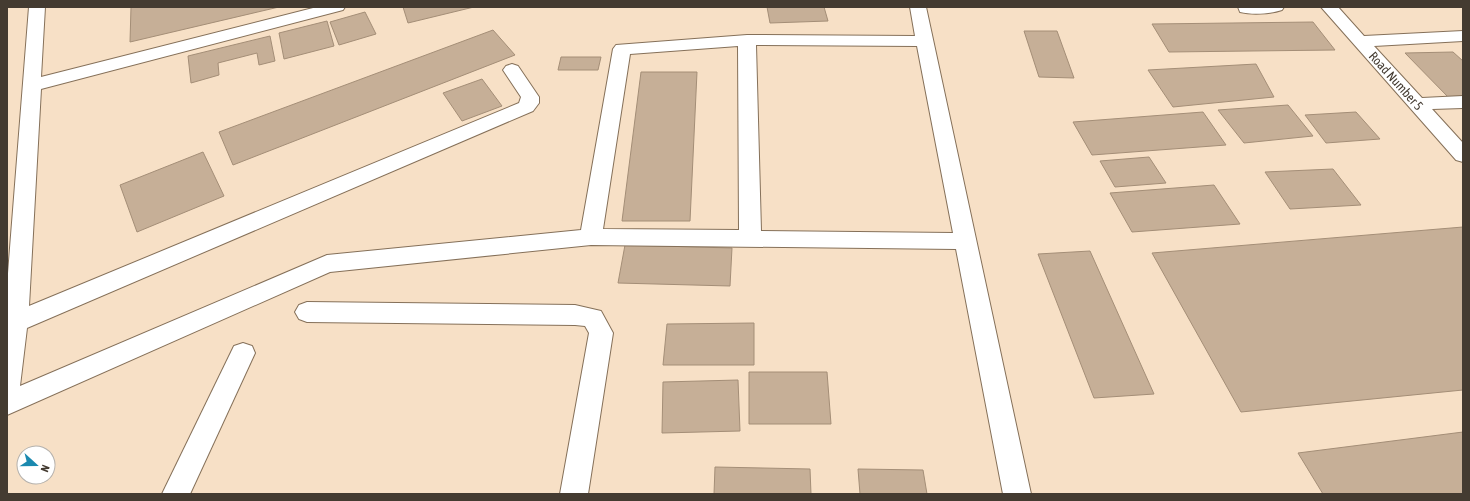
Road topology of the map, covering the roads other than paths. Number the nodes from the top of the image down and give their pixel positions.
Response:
1 (37, 7) edge
2 (337, 7) edge
3 (918, 7) edge
4 (1276, 7) edge
5 (1329, 7) edge
6 (1246, 8) edge
7 (1463, 36) edge
8 (747, 40) junction
9 (1360, 40) junction
10 (924, 41) junction
11 (512, 70) dead end
12 (32, 85) junction
13 (1463, 102) edge
14 (1416, 104) junction
15 (1463, 155) edge
16 (591, 237) junction
17 (750, 239) junction
18 (964, 241) junction
19 (307, 312) dead end
20 (16, 322) junction
21 (243, 353) dead end
22 (7, 394) edge
23 (7, 404) edge
24 (176, 494) edge
25 (574, 494) edge
26 (1017, 494) edge

1 - 12 street
2 - 12 street
3 - 10 street
4 - 6 street
5 - 9 street, Road Number 5
7 - 9 street
8 - 10 street
8 - 16 street
8 - 17 street
9 - 14 street, Road Number 5
10 - 18 street
11 - 20 street
12 - 20 street
13 - 14 street
14 - 15 street, Road Number 5
16 - 17 street
16 - 23 street
17 - 18 street
18 - 26 street
19 - 25 street
20 - 22 street
21 - 24 street

